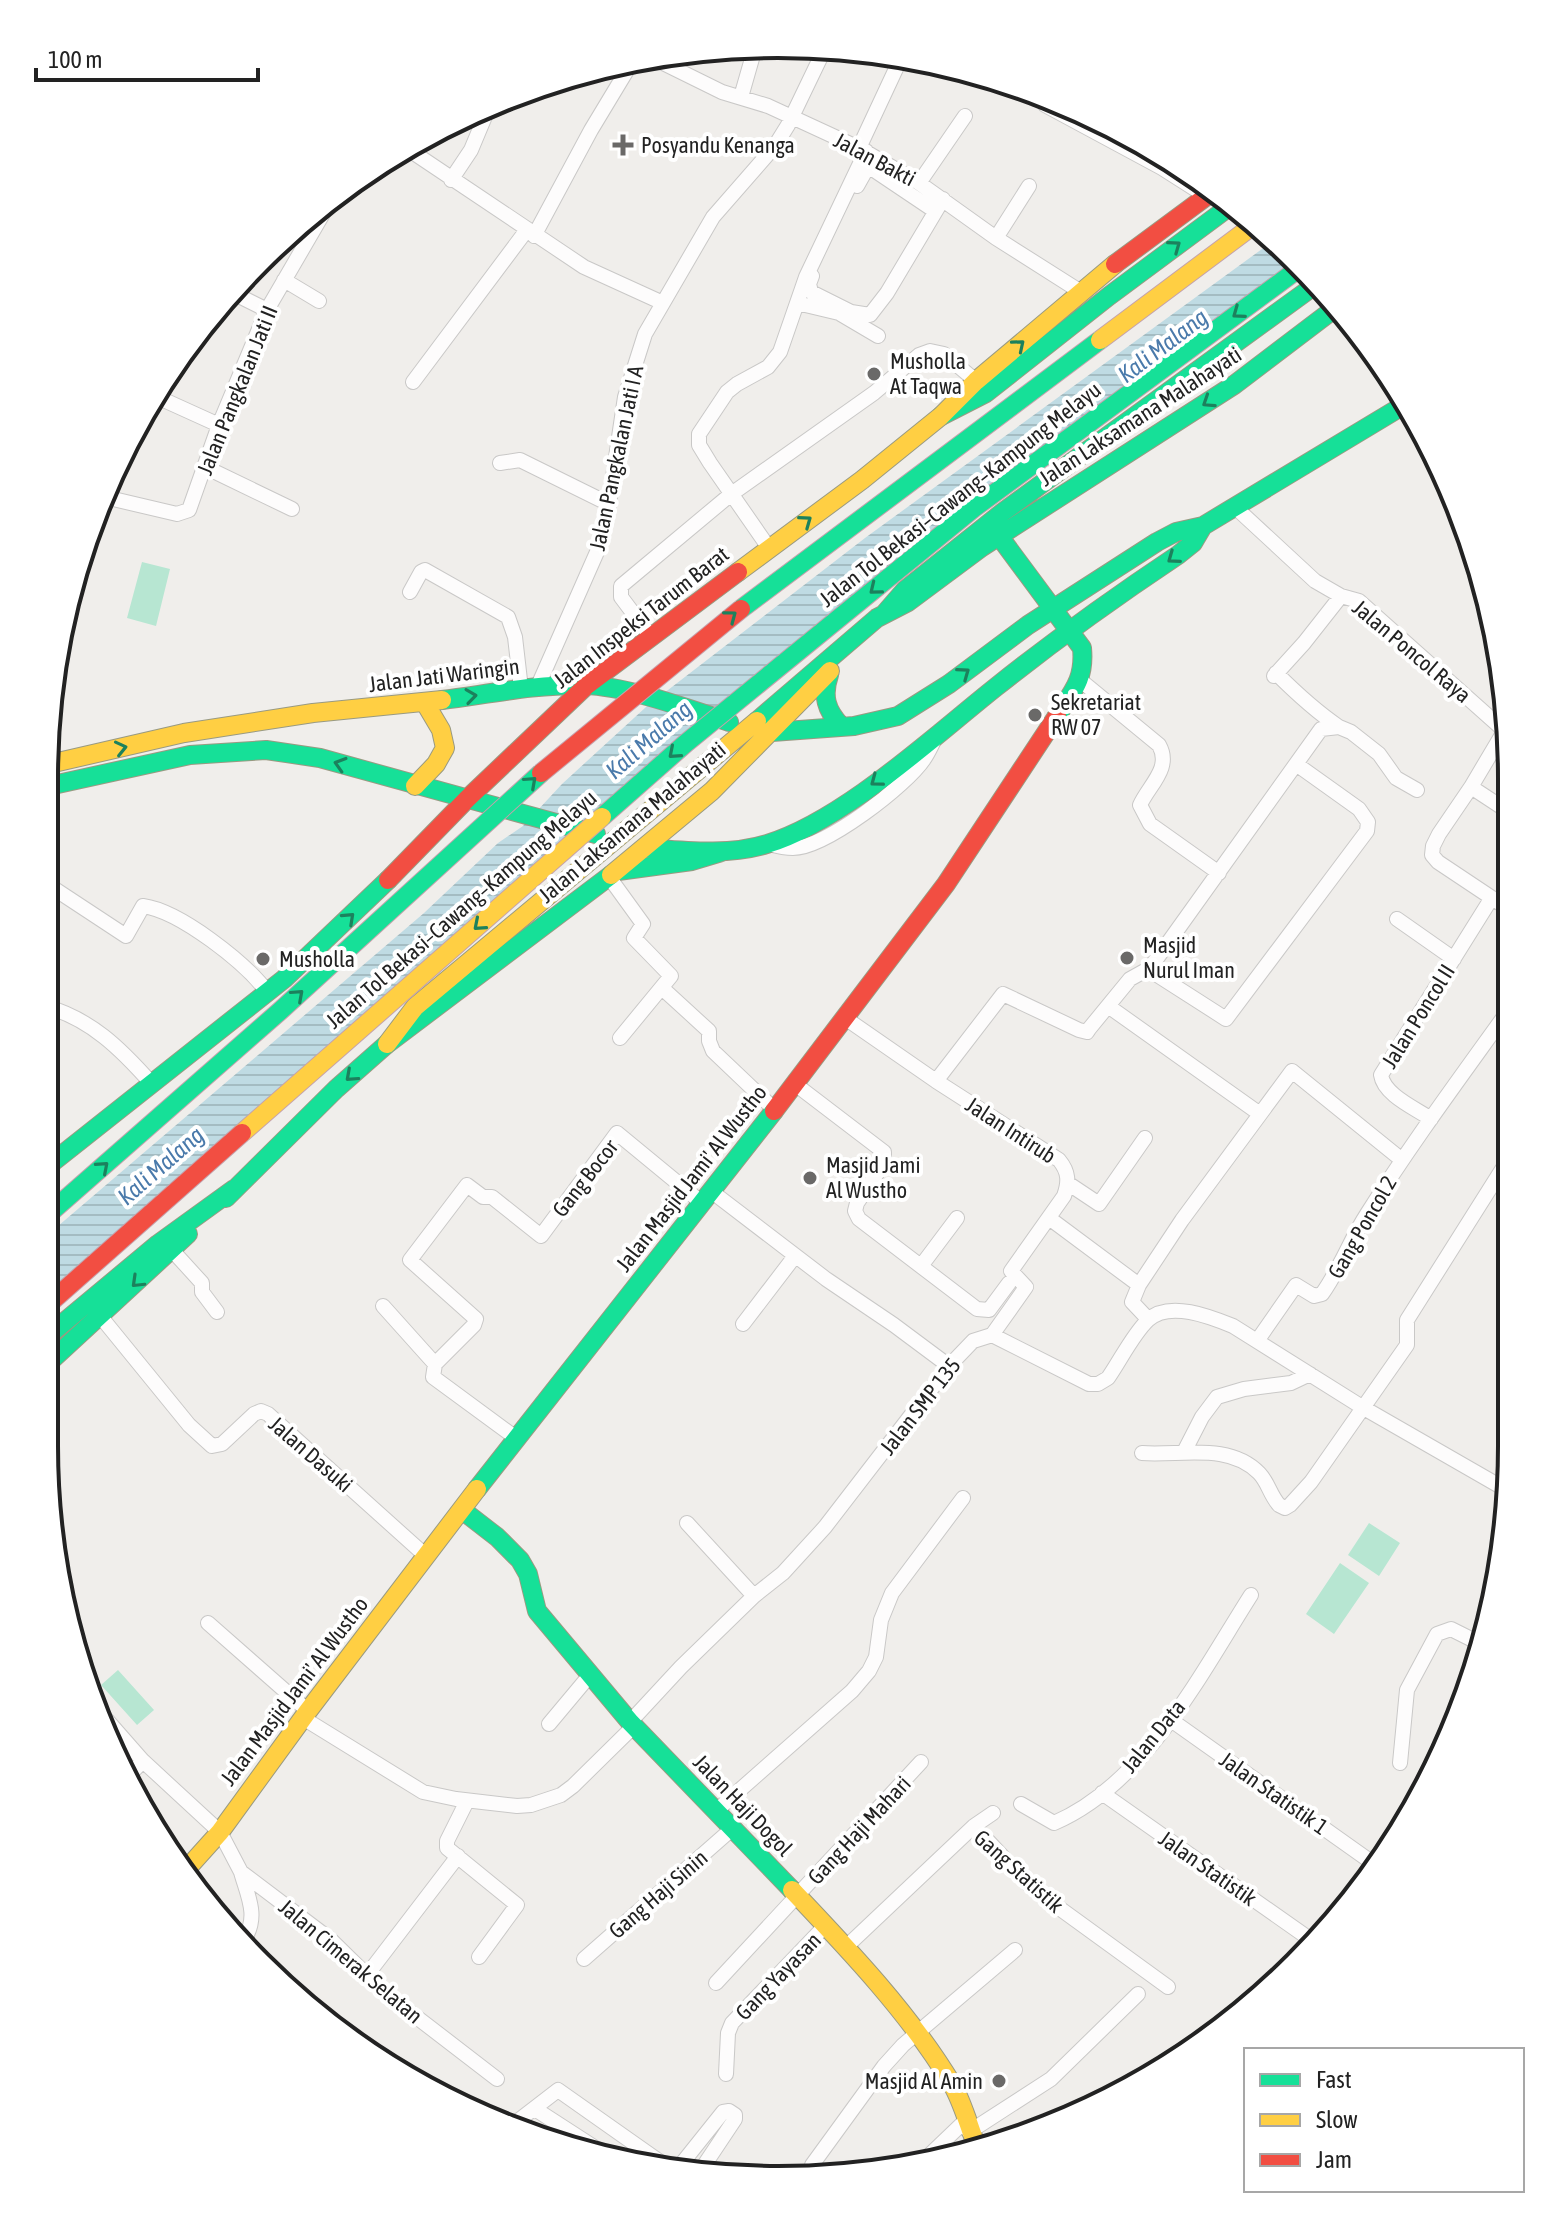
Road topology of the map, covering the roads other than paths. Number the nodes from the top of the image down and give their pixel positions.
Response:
1 (752, 59) edge
2 (819, 60) edge
3 (670, 66) edge
4 (897, 68) edge
5 (624, 75) edge
6 (741, 97) junction
7 (965, 116) dead end
8 (792, 118) junction
9 (483, 122) edge
10 (862, 150) junction
11 (416, 155) edge
12 (451, 180) junction
13 (919, 183) junction
14 (1029, 186) dead end
15 (1204, 198) edge
16 (939, 205) junction
17 (1222, 212) edge
18 (1246, 231) edge
19 (530, 233) junction
20 (996, 238) junction
21 (300, 240) edge
22 (1292, 274) edge
23 (284, 280) junction
24 (1307, 291) edge
25 (1081, 292) junction
26 (242, 298) edge
27 (319, 301) dead end
28 (663, 303) junction
29 (797, 303) junction
30 (267, 310) junction
31 (1329, 315) edge
32 (878, 336) dead end
33 (976, 381) junction
34 (413, 382) dead end
35 (165, 401) edge
36 (1397, 409) edge
37 (941, 416) junction
38 (219, 425) junction
39 (500, 463) dead end
40 (205, 467) junction
41 (730, 495) junction
42 (114, 499) edge
43 (609, 504) junction
44 (1235, 507) junction
45 (292, 509) dead end
46 (1203, 526) junction
47 (999, 536) junction
48 (769, 548) junction
49 (410, 592) dead end
50 (1341, 596) junction
51 (1052, 609) junction
52 (885, 613) junction
53 (1068, 630) junction
54 (651, 637) junction
55 (831, 671) junction
56 (1080, 680) junction
57 (587, 685) junction
58 (529, 689) junction
59 (425, 703) junction
60 (1495, 720) edge
61 (747, 726) junction
62 (841, 726) junction
63 (1339, 727) junction
64 (772, 732) junction
65 (1497, 745) edge
66 (59, 762) edge
67 (1296, 764) junction
68 (58, 784) edge
69 (415, 786) junction
70 (1471, 787) junction
71 (1417, 790) dead end
72 (467, 799) junction
73 (1498, 805) edge
74 (606, 837) junction
75 (646, 848) junction
76 (722, 852) junction
77 (1219, 873) junction
78 (614, 874) junction
79 (58, 891) edge
80 (1491, 899) junction
81 (1498, 903) edge
82 (1397, 919) dead end
83 (1454, 959) junction
84 (1148, 969) junction
85 (662, 988) junction
86 (268, 993) junction
87 (1108, 1006) junction
88 (58, 1011) edge
89 (845, 1018) junction
90 (1498, 1025) edge
91 (620, 1038) dead end
92 (387, 1044) junction
93 (936, 1081) junction
94 (152, 1084) junction
95 (795, 1084) junction
96 (775, 1110) junction
97 (1260, 1114) junction
98 (1431, 1119) junction
99 (1145, 1138) dead end
100 (58, 1158) edge
101 (1402, 1160) junction
102 (1498, 1176) edge
103 (1069, 1184) junction
104 (234, 1189) junction
105 (706, 1197) junction
106 (58, 1206) edge
107 (957, 1218) dead end
108 (1049, 1218) junction
109 (171, 1249) junction
110 (795, 1256) junction
111 (921, 1266) junction
112 (1009, 1283) dead end
113 (1139, 1285) junction
114 (58, 1296) edge
115 (383, 1306) dead end
116 (217, 1312) dead end
117 (101, 1317) junction
118 (1148, 1319) junction
119 (743, 1324) dead end
120 (58, 1327) edge
121 (992, 1335) junction
122 (1257, 1341) junction
123 (58, 1355) edge
124 (435, 1364) junction
125 (949, 1366) junction
126 (1310, 1374) junction
127 (1362, 1407) junction
128 (516, 1438) junction
129 (1184, 1452) junction
130 (1142, 1453) dead end
131 (1496, 1484) edge
132 (963, 1498) dead end
133 (462, 1510) junction
134 (687, 1523) dead end
135 (426, 1556) junction
136 (1251, 1595) dead end
137 (754, 1596) junction
138 (208, 1623) dead end
139 (1471, 1639) edge
140 (590, 1675) junction
141 (306, 1715) junction
142 (1171, 1720) junction
143 (549, 1724) dead end
144 (632, 1724) junction
145 (118, 1732) edge
146 (143, 1761) junction
147 (921, 1762) dead end
148 (1400, 1763) dead end
149 (135, 1769) edge
150 (1102, 1793) junction
151 (467, 1801) junction
152 (1021, 1804) dead end
153 (716, 1811) junction
154 (993, 1813) dead end
155 (974, 1826) junction
156 (733, 1828) junction
157 (220, 1832) junction
158 (458, 1856) junction
159 (1367, 1859) edge
160 (192, 1863) edge
161 (241, 1872) junction
162 (796, 1897) junction
163 (825, 1926) junction
164 (248, 1933) edge
165 (1305, 1936) edge
166 (846, 1947) junction
167 (1015, 1950) dead end
168 (479, 1957) dead end
169 (584, 1959) dead end
170 (367, 1975) junction
171 (716, 1983) dead end
172 (1168, 1987) dead end
173 (1138, 1994) dead end
174 (916, 2033) junction
175 (726, 2074) dead end
176 (497, 2079) dead end
177 (535, 2109) junction
178 (522, 2118) edge
179 (970, 2133) edge
180 (578, 2137) edge
181 (648, 2154) edge
182 (684, 2160) edge
183 (706, 2162) edge
184 (812, 2165) dead end

1 - 6 street
2 - 8 street, Jalan Pangkalan Jati I A
3 - 6 street, Jalan Bakti
4 - 10 street
5 - 19 street
6 - 8 street, Jalan Bakti
7 - 13 street
8 - 10 street, Jalan Bakti
8 - 28 street, Jalan Pangkalan Jati I A
9 - 12 street
10 - 13 street, Jalan Bakti
10 - 29 street
11 - 12 street
12 - 19 street
13 - 16 street, Jalan Bakti
14 - 20 street
15 - 25 main road, Jalan Inspeksi Tarum Barat
16 - 16 street
16 - 20 street, Jalan Bakti
37 -> 17 main road
106 -> 18 main road, Jalan Tol Bekasi–Cawang–Kampung Melayu, bridge
19 - 28 street
19 - 34 street
20 - 25 street, Jalan Bakti
21 - 23 street, Jalan Pangkalan Jati II
22 -> 114 main road, Jalan Tol Bekasi–Cawang–Kampung Melayu, bridge
23 - 27 street
23 - 30 street, Jalan Pangkalan Jati II
24 - 52 main road
33 -> 25 main road, Jalan Inspeksi Tarum Barat
26 - 30 street
28 - 43 street, Jalan Pangkalan Jati I A
29 - 32 street
29 - 41 street
30 - 38 street, Jalan Pangkalan Jati II
31 -> 47 main road, Jalan Laksamana Malahayati
33 - 37 main road, Jalan Inspeksi Tarum Barat
33 - 41 street
35 - 38 street
36 - 44 main road
48 -> 37 main road, Jalan Inspeksi Tarum Barat
38 - 40 street, Jalan Pangkalan Jati II
39 - 43 street
40 - 42 street, Jalan Pangkalan Jati II
40 - 45 street
41 - 48 street
41 - 54 street
43 - 58 street, Jalan Pangkalan Jati I A
44 - 46 main road
44 - 50 street, Jalan Poncol Raya
46 - 51 main road, Jalan Jati Waringin
46 -> 53 main road
47 - 51 main road
47 - 52 main road, Jalan Laksamana Malahayati
48 - 54 main road, Jalan Inspeksi Tarum Barat
49 - 58 street
50 - 60 street, Jalan Poncol Raya
50 - 63 street
51 - 53 main road
62 -> 51 main road, Jalan Jati Waringin
52 - 55 main road, Jalan Laksamana Malahayati
52 - 61 main road, Jalan Laksamana Malahayati
53 - 56 main road
53 -> 76 main road
54 - 57 main road, Jalan Inspeksi Tarum Barat
55 - 62 main road
55 - 64 main road, Jalan Laksamana Malahayati
56 - 77 street
56 - 89 main road, Jalan Masjid Jami' Al Wustho
57 - 58 main road, Jalan Jati Waringin
57 - 61 main road, Jalan Jati Waringin
57 - 72 main road, Jalan Inspeksi Tarum Barat
59 -> 58 main road, Jalan Jati Waringin
66 -> 59 main road, Jalan Jati Waringin
59 - 69 main road
61 - 64 main road, Jalan Jati Waringin
61 - 74 main road, Jalan Laksamana Malahayati
62 - 64 main road, Jalan Jati Waringin
63 - 67 street
63 - 71 street
64 - 75 main road, Jalan Laksamana Malahayati
65 - 70 street, Jalan Poncol Raya
67 - 77 street
67 - 84 street
69 -> 68 main road
69 - 72 main road
70 - 73 street
70 - 80 street
72 - 74 main road
86 -> 72 main road, Jalan Inspeksi Tarum Barat
74 - 75 main road
74 - 92 main road, Jalan Laksamana Malahayati
75 - 76 main road
75 - 78 main road, Jalan Laksamana Malahayati
76 - 78 main road
77 - 84 street
78 - 85 street
78 - 92 main road, Jalan Laksamana Malahayati
79 - 86 street
80 - 81 street
80 - 83 street, Jalan Poncol II
82 - 83 street
83 - 98 street, Jalan Poncol II
84 - 87 street
85 - 91 street
85 - 96 street
86 - 94 main road, Jalan Inspeksi Tarum Barat
87 - 93 street
87 - 97 street
88 - 94 street
89 - 93 street, Jalan Intirub
89 - 95 main road, Jalan Masjid Jami' Al Wustho
90 - 98 street, Gang Poncol 2
92 -> 104 main road, Jalan Laksamana Malahayati
93 - 103 street, Jalan Intirub
94 - 100 main road, Jalan Inspeksi Tarum Barat
95 - 96 main road, Jalan Masjid Jami' Al Wustho
95 - 111 street
96 - 105 main road, Jalan Masjid Jami' Al Wustho
97 - 101 street
97 - 113 street
98 - 101 street, Gang Poncol 2
99 - 103 street
101 - 122 street, Gang Poncol 2
102 - 127 street
103 - 108 street, Jalan Intirub
104 - 109 main road, Jalan Laksamana Malahayati
104 - 120 main road
105 - 110 street
105 - 124 street, Gang Bocor
105 - 128 main road, Jalan Masjid Jami' Al Wustho
107 - 111 street
108 - 113 street
108 - 121 street, Jalan Intirub
109 - 116 street
109 -> 117 main road, Jalan Laksamana Malahayati
110 - 119 street
110 - 125 street
111 - 112 street
113 - 118 street
115 - 124 street
117 - 123 main road, Jalan Laksamana Malahayati
117 - 135 street, Jalan Dasuki
118 - 121 street
118 - 122 street
121 - 125 street, Jalan SMP 135
122 - 126 street
124 - 128 street
125 - 137 street, Jalan SMP 135
126 - 127 street
126 - 129 street
127 - 129 street
127 - 131 street
128 - 133 main road, Jalan Masjid Jami' Al Wustho
129 - 130 street
132 - 153 street
133 - 135 main road, Jalan Masjid Jami' Al Wustho
133 - 140 main road, Jalan Haji Dogol
134 - 137 street
135 - 141 main road, Jalan Masjid Jami' Al Wustho
136 - 142 street, Jalan Data
137 - 144 street, Jalan SMP 135
138 - 141 street, Jalan SMP 135
139 - 148 street
140 - 143 street
140 - 144 main road, Jalan Haji Dogol
141 - 151 street, Jalan SMP 135
141 - 157 main road, Jalan Masjid Jami' Al Wustho
142 - 150 street, Jalan Data
142 - 159 street, Jalan Statistik 1
144 - 151 street, Jalan SMP 135
144 - 153 main road, Jalan Haji Dogol
145 - 146 street, Jalan Cimerak Selatan
146 - 149 street
146 - 157 street, Jalan Cimerak Selatan
147 - 162 street, Gang Haji Mahari
150 - 152 street, Jalan Data
150 - 165 street, Jalan Statistik
151 - 158 street
153 - 156 main road, Jalan Haji Dogol
154 - 155 street
155 - 166 street, Gang Statistik
155 - 172 street, Gang Statistik
156 - 162 main road, Jalan Haji Dogol
156 - 169 street, Gang Haji Sinin
157 - 160 main road, Jalan Masjid Jami' Al Wustho
157 - 161 street, Jalan Cimerak Selatan
158 - 168 street
158 - 170 street
161 - 164 street
161 - 170 street, Jalan Cimerak Selatan
162 - 163 main road, Jalan Haji Dogol
162 - 171 street, Gang Haji Mahari
163 - 166 main road, Jalan Haji Dogol
163 - 175 street, Gang Yayasan
166 - 174 main road, Jalan Haji Dogol
167 - 174 street
170 - 176 street, Jalan Cimerak Selatan
173 - 179 street
174 - 179 main road, Jalan Haji Dogol
174 - 184 street
177 - 178 street
177 - 180 street
177 - 181 street
182 - 183 street

